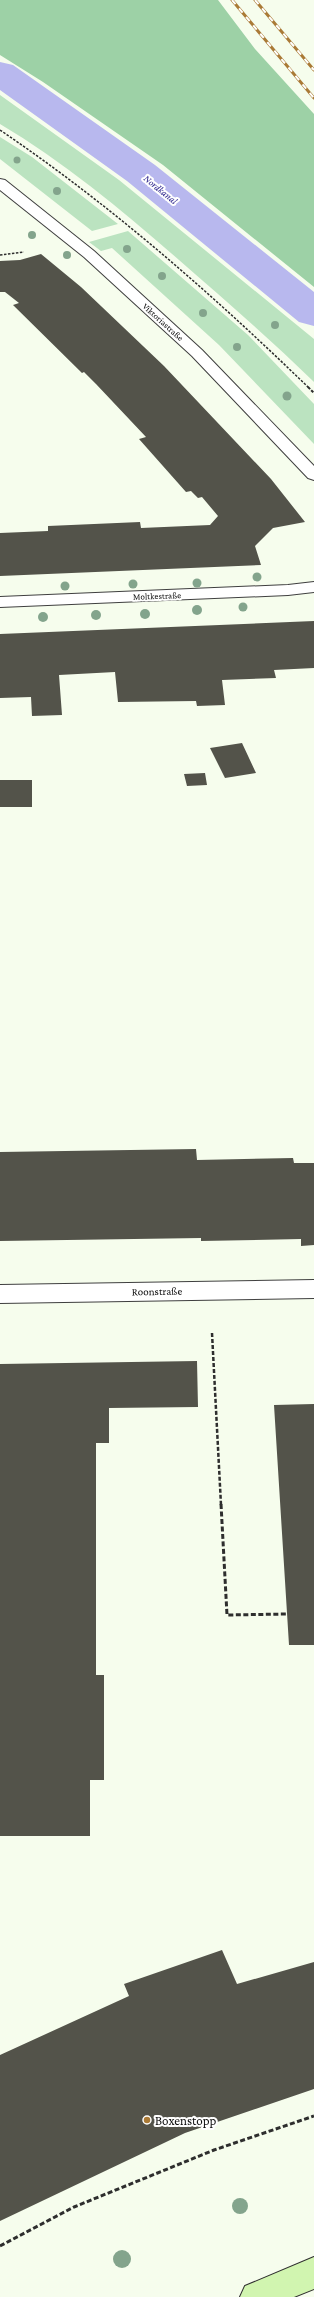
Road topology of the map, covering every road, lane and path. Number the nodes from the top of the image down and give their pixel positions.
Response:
1 (0, 130) edge
2 (0, 183) edge
3 (314, 393) edge
4 (314, 475) edge
5 (314, 587) edge
6 (0, 602) edge
7 (314, 1289) edge
8 (210, 1290) junction
9 (0, 1294) edge
10 (287, 1614) dead end
11 (314, 2116) edge
12 (0, 2246) edge
13 (314, 2273) edge
14 (256, 2297) edge

1 - 3 path
2 - 4 street, Viktoriastraße
5 - 6 street, Moltkestraße
7 - 8 street, Roonstraße
8 - 9 street, Roonstraße
8 - 10 path
11 - 12 path
13 - 14 main road

